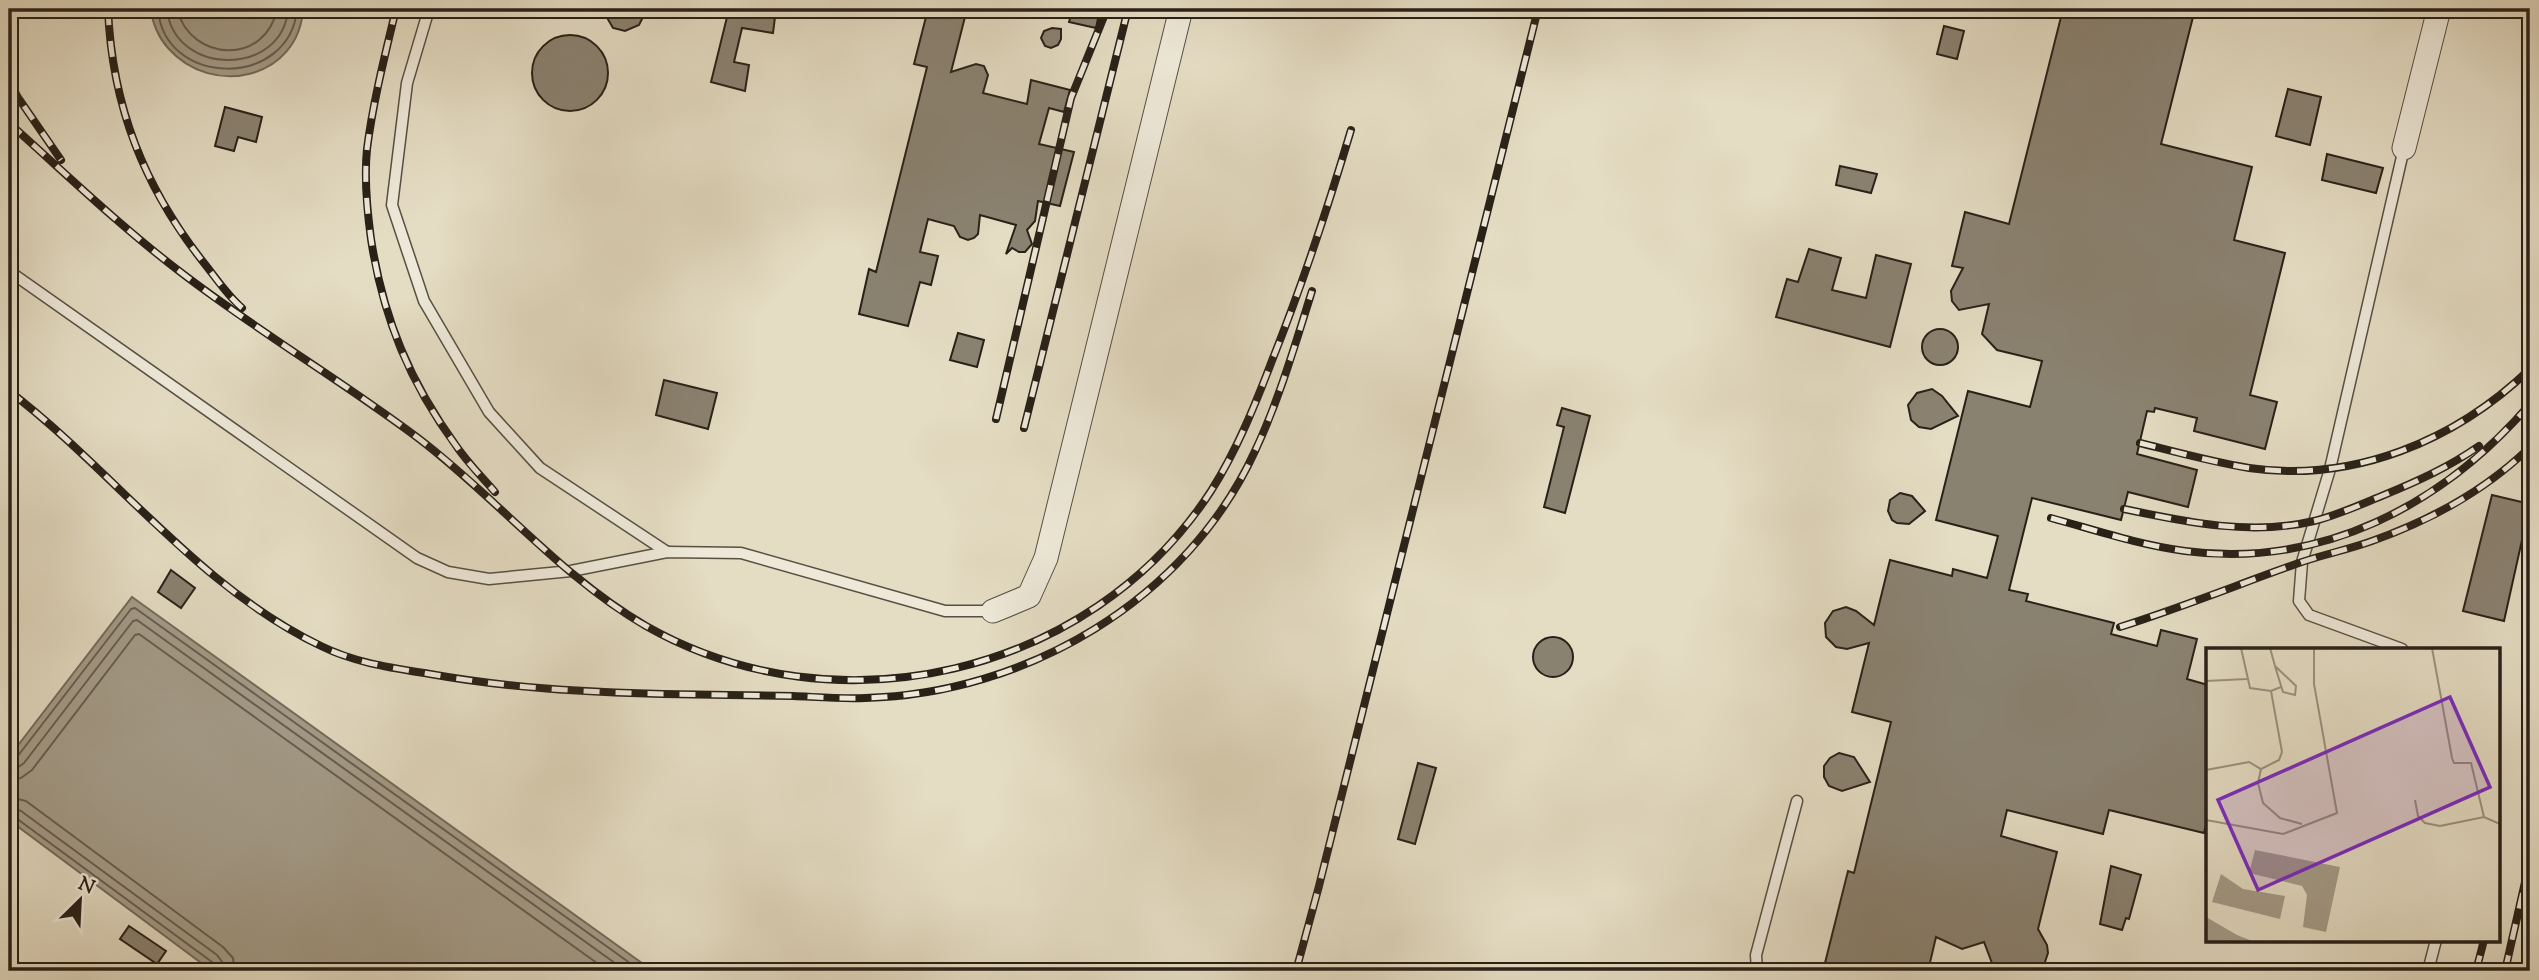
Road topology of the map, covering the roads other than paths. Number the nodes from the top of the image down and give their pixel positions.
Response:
1 (429, 9) edge
2 (1181, 9) edge
3 (2439, 9) edge
4 (2404, 148) joint
5 (9, 271) edge
6 (667, 552) junction
7 (993, 611) joint
8 (2399, 648) edge
9 (1797, 801) dead end
10 (2435, 942) edge
11 (1758, 971) edge
12 (2428, 971) edge

1 - 6 lane
2 - 7 street
3 - 4 street
4 - 8 lane
5 - 6 lane
6 - 7 lane
9 - 11 lane
10 - 12 lane

